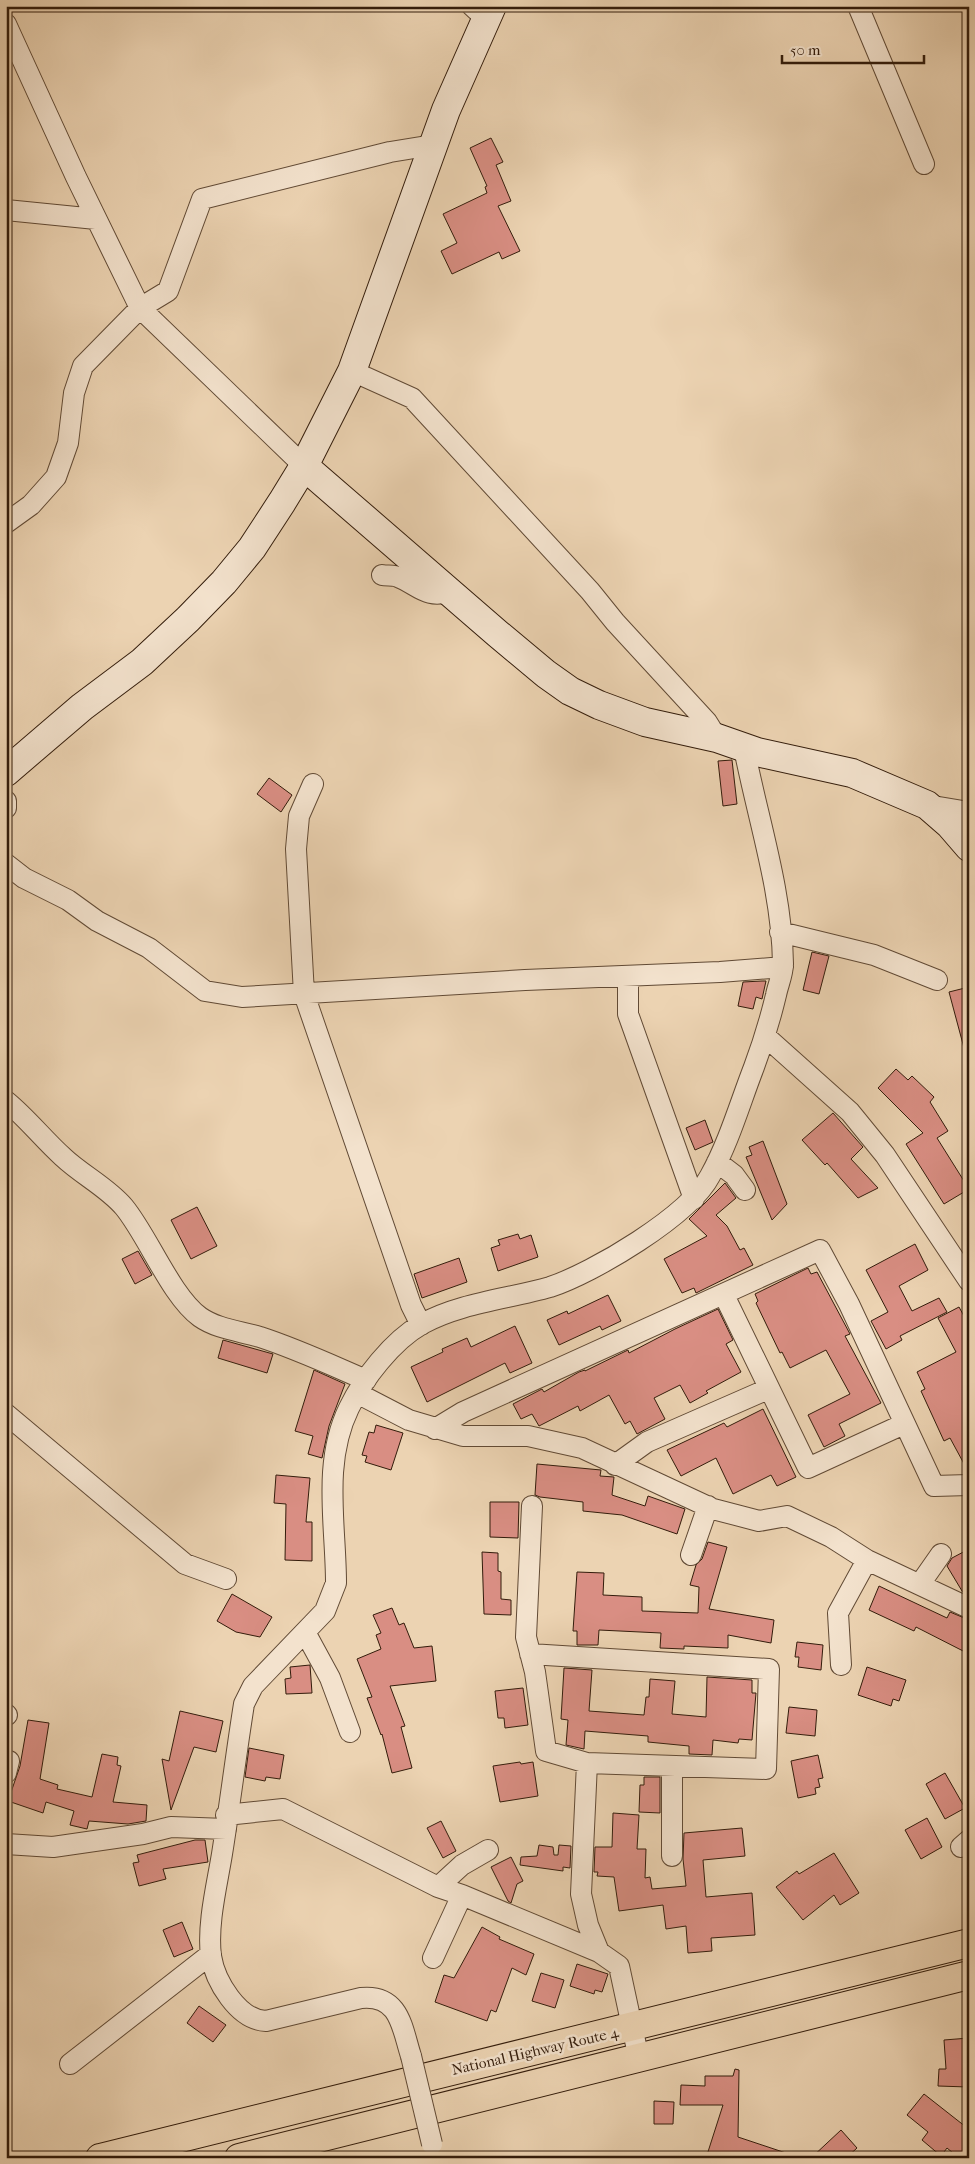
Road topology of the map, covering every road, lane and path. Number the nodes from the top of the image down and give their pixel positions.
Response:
1 (858, 6) edge
2 (483, 11) edge
3 (9, 37) edge
4 (433, 145) junction
5 (924, 164) dead end
6 (6, 210) edge
7 (96, 219) junction
8 (140, 308) junction
9 (352, 370) junction
10 (304, 466) junction
11 (6, 523) edge
12 (382, 575) dead end
13 (451, 592) junction
14 (716, 738) junction
15 (744, 748) junction
16 (6, 772) edge
17 (313, 784) dead end
18 (6, 801) edge
19 (928, 805) junction
20 (6, 808) edge
21 (969, 812) edge
22 (969, 846) edge
23 (6, 864) edge
24 (780, 932) junction
25 (783, 967) junction
26 (628, 976) junction
27 (937, 980) dead end
28 (304, 994) junction
29 (765, 1036) junction
30 (6, 1101) edge
31 (717, 1162) junction
32 (745, 1190) dead end
33 (694, 1199) junction
34 (969, 1281) edge
35 (724, 1295) junction
36 (421, 1325) junction
37 (362, 1387) junction
38 (768, 1389) junction
39 (6, 1414) edge
40 (904, 1424) junction
41 (435, 1429) junction
42 (615, 1465) junction
43 (969, 1485) edge
44 (532, 1506) dead end
45 (708, 1506) junction
46 (941, 1554) dead end
47 (691, 1555) dead end
48 (867, 1560) junction
49 (226, 1579) dead end
50 (920, 1584) junction
51 (969, 1608) edge
52 (306, 1632) junction
53 (530, 1654) junction
54 (841, 1665) dead end
55 (350, 1732) dead end
56 (587, 1764) junction
57 (672, 1767) junction
58 (226, 1822) junction
59 (6, 1844) edge
60 (488, 1850) dead end
61 (672, 1856) dead end
62 (438, 1887) junction
63 (462, 1895) junction
64 (969, 1943) edge
65 (600, 1952) junction
66 (211, 1954) junction
67 (433, 1958) dead end
68 (969, 1975) edge
69 (631, 2029) junction
70 (639, 2059) junction
71 (70, 2064) dead end
72 (432, 2151) edge
73 (100, 2158) edge
74 (239, 2158) edge

1 - 5 street
2 - 4 street
3 - 7 street
4 - 8 street
4 - 9 street
6 - 7 street
7 - 8 street
8 - 10 street
8 - 11 street
9 - 10 street
9 - 14 street
10 - 13 street
10 - 16 street
12 - 13 street
13 - 14 street
14 - 15 street
15 - 19 street
15 - 24 street
17 - 28 street
18 - 20 street
19 - 21 street
19 - 22 street
23 - 28 street
24 - 25 street
24 - 27 street
25 - 26 street
25 - 29 street
26 - 28 street
26 - 33 street
28 - 36 street
29 - 31 street
29 - 34 street
30 - 37 street
31 - 32 street
31 - 33 street
33 - 36 street
35 - 38 street
35 - 40 street
35 - 41 street
36 - 37 street
37 - 41 street
37 - 52 street
38 - 40 street
38 - 42 street
39 - 49 street
40 - 43 street
41 - 42 street
42 - 45 street
44 - 53 street
45 - 47 street
45 - 48 street
46 - 50 street
48 - 50 street
48 - 54 street
50 - 51 street
52 - 55 street
52 - 58 street
53 - 56 street
53 - 57 street
56 - 57 street
56 - 65 street
57 - 61 street
58 - 59 street
58 - 62 street
58 - 66 street
60 - 62 street
62 - 63 street
63 - 65 street
63 - 67 street
64 - 69 highway, National Highway Route 4
65 - 69 street
66 - 71 street
66 - 72 street, bridge
68 - 70 highway
69 - 70 street
69 - 73 highway, National Highway Route 4
70 - 74 highway

